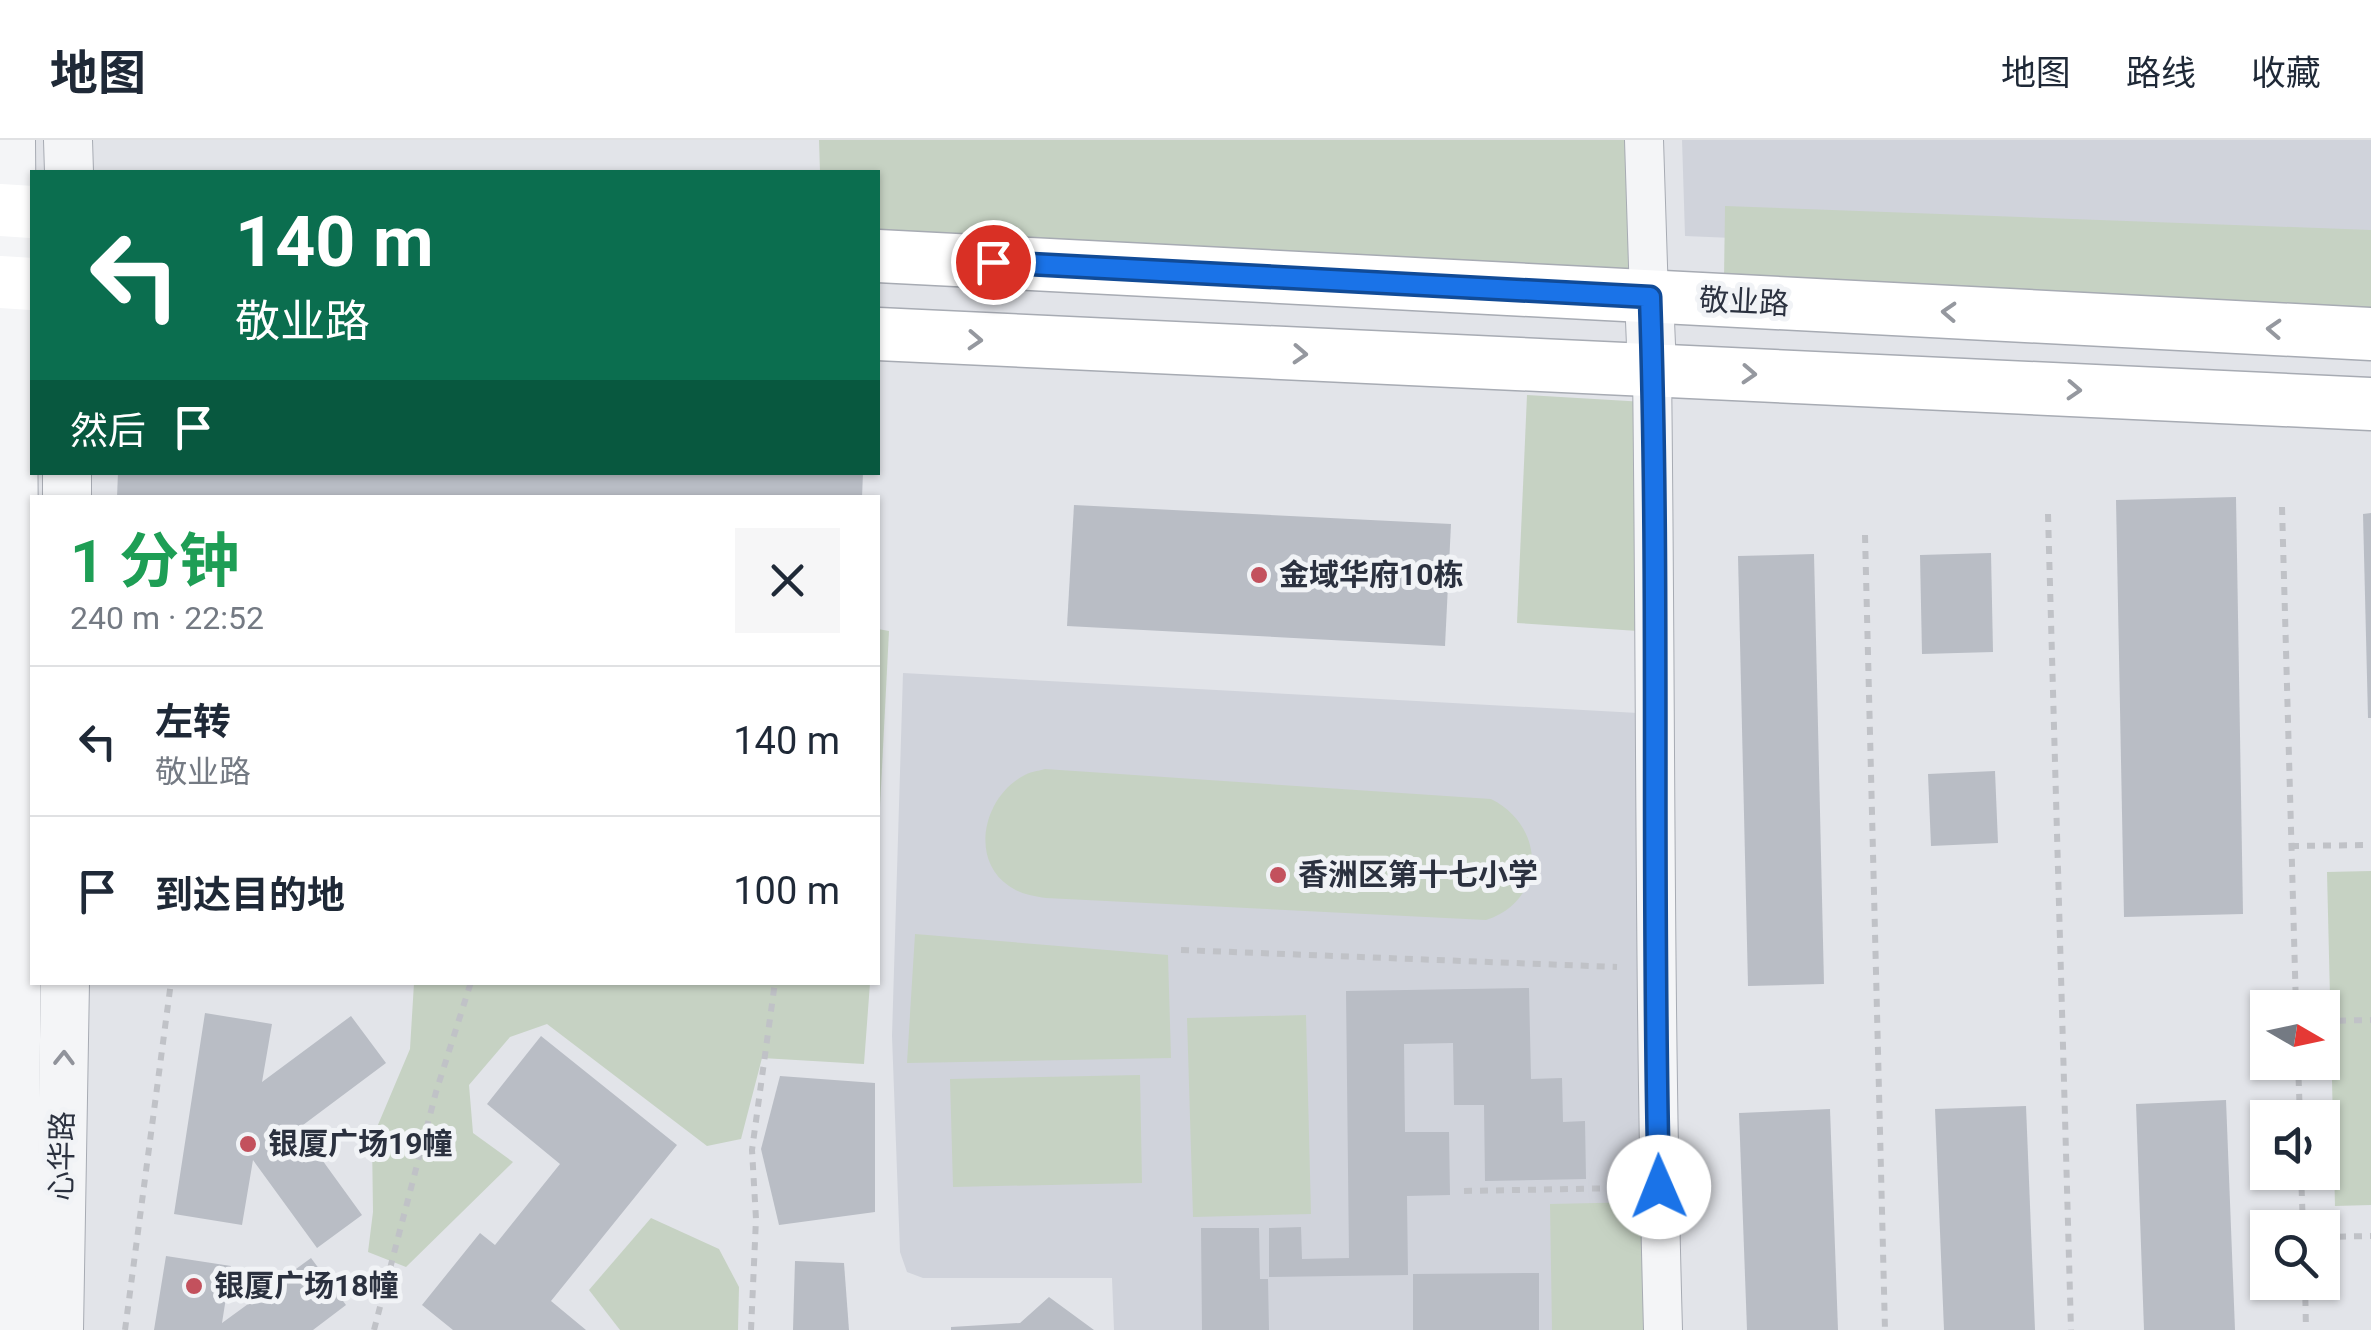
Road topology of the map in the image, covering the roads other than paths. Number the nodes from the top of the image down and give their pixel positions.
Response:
1 (11, 140) edge
2 (68, 140) edge
3 (1644, 140) edge
4 (69, 170) edge
5 (15, 211) edge
6 (880, 256) edge
7 (15, 283) edge
8 (1650, 297) junction
9 (880, 334) edge
10 (2371, 334) edge
11 (1652, 370) junction
12 (2371, 404) edge
13 (25, 946) edge
14 (65, 985) edge
15 (12, 1330) edge
16 (59, 1330) edge
17 (1663, 1330) edge

1 - 5 street, 心华路
2 - 4 street
3 - 8 street
5 - 7 street, 心华路
6 - 8 main road, 敬业路
7 - 13 street, 心华路
10 -> 8 main road, 敬业路
8 - 11 street
9 -> 11 main road
11 -> 12 main road
11 - 17 street
13 - 15 street, 心华路
16 -> 14 street, 心华路

